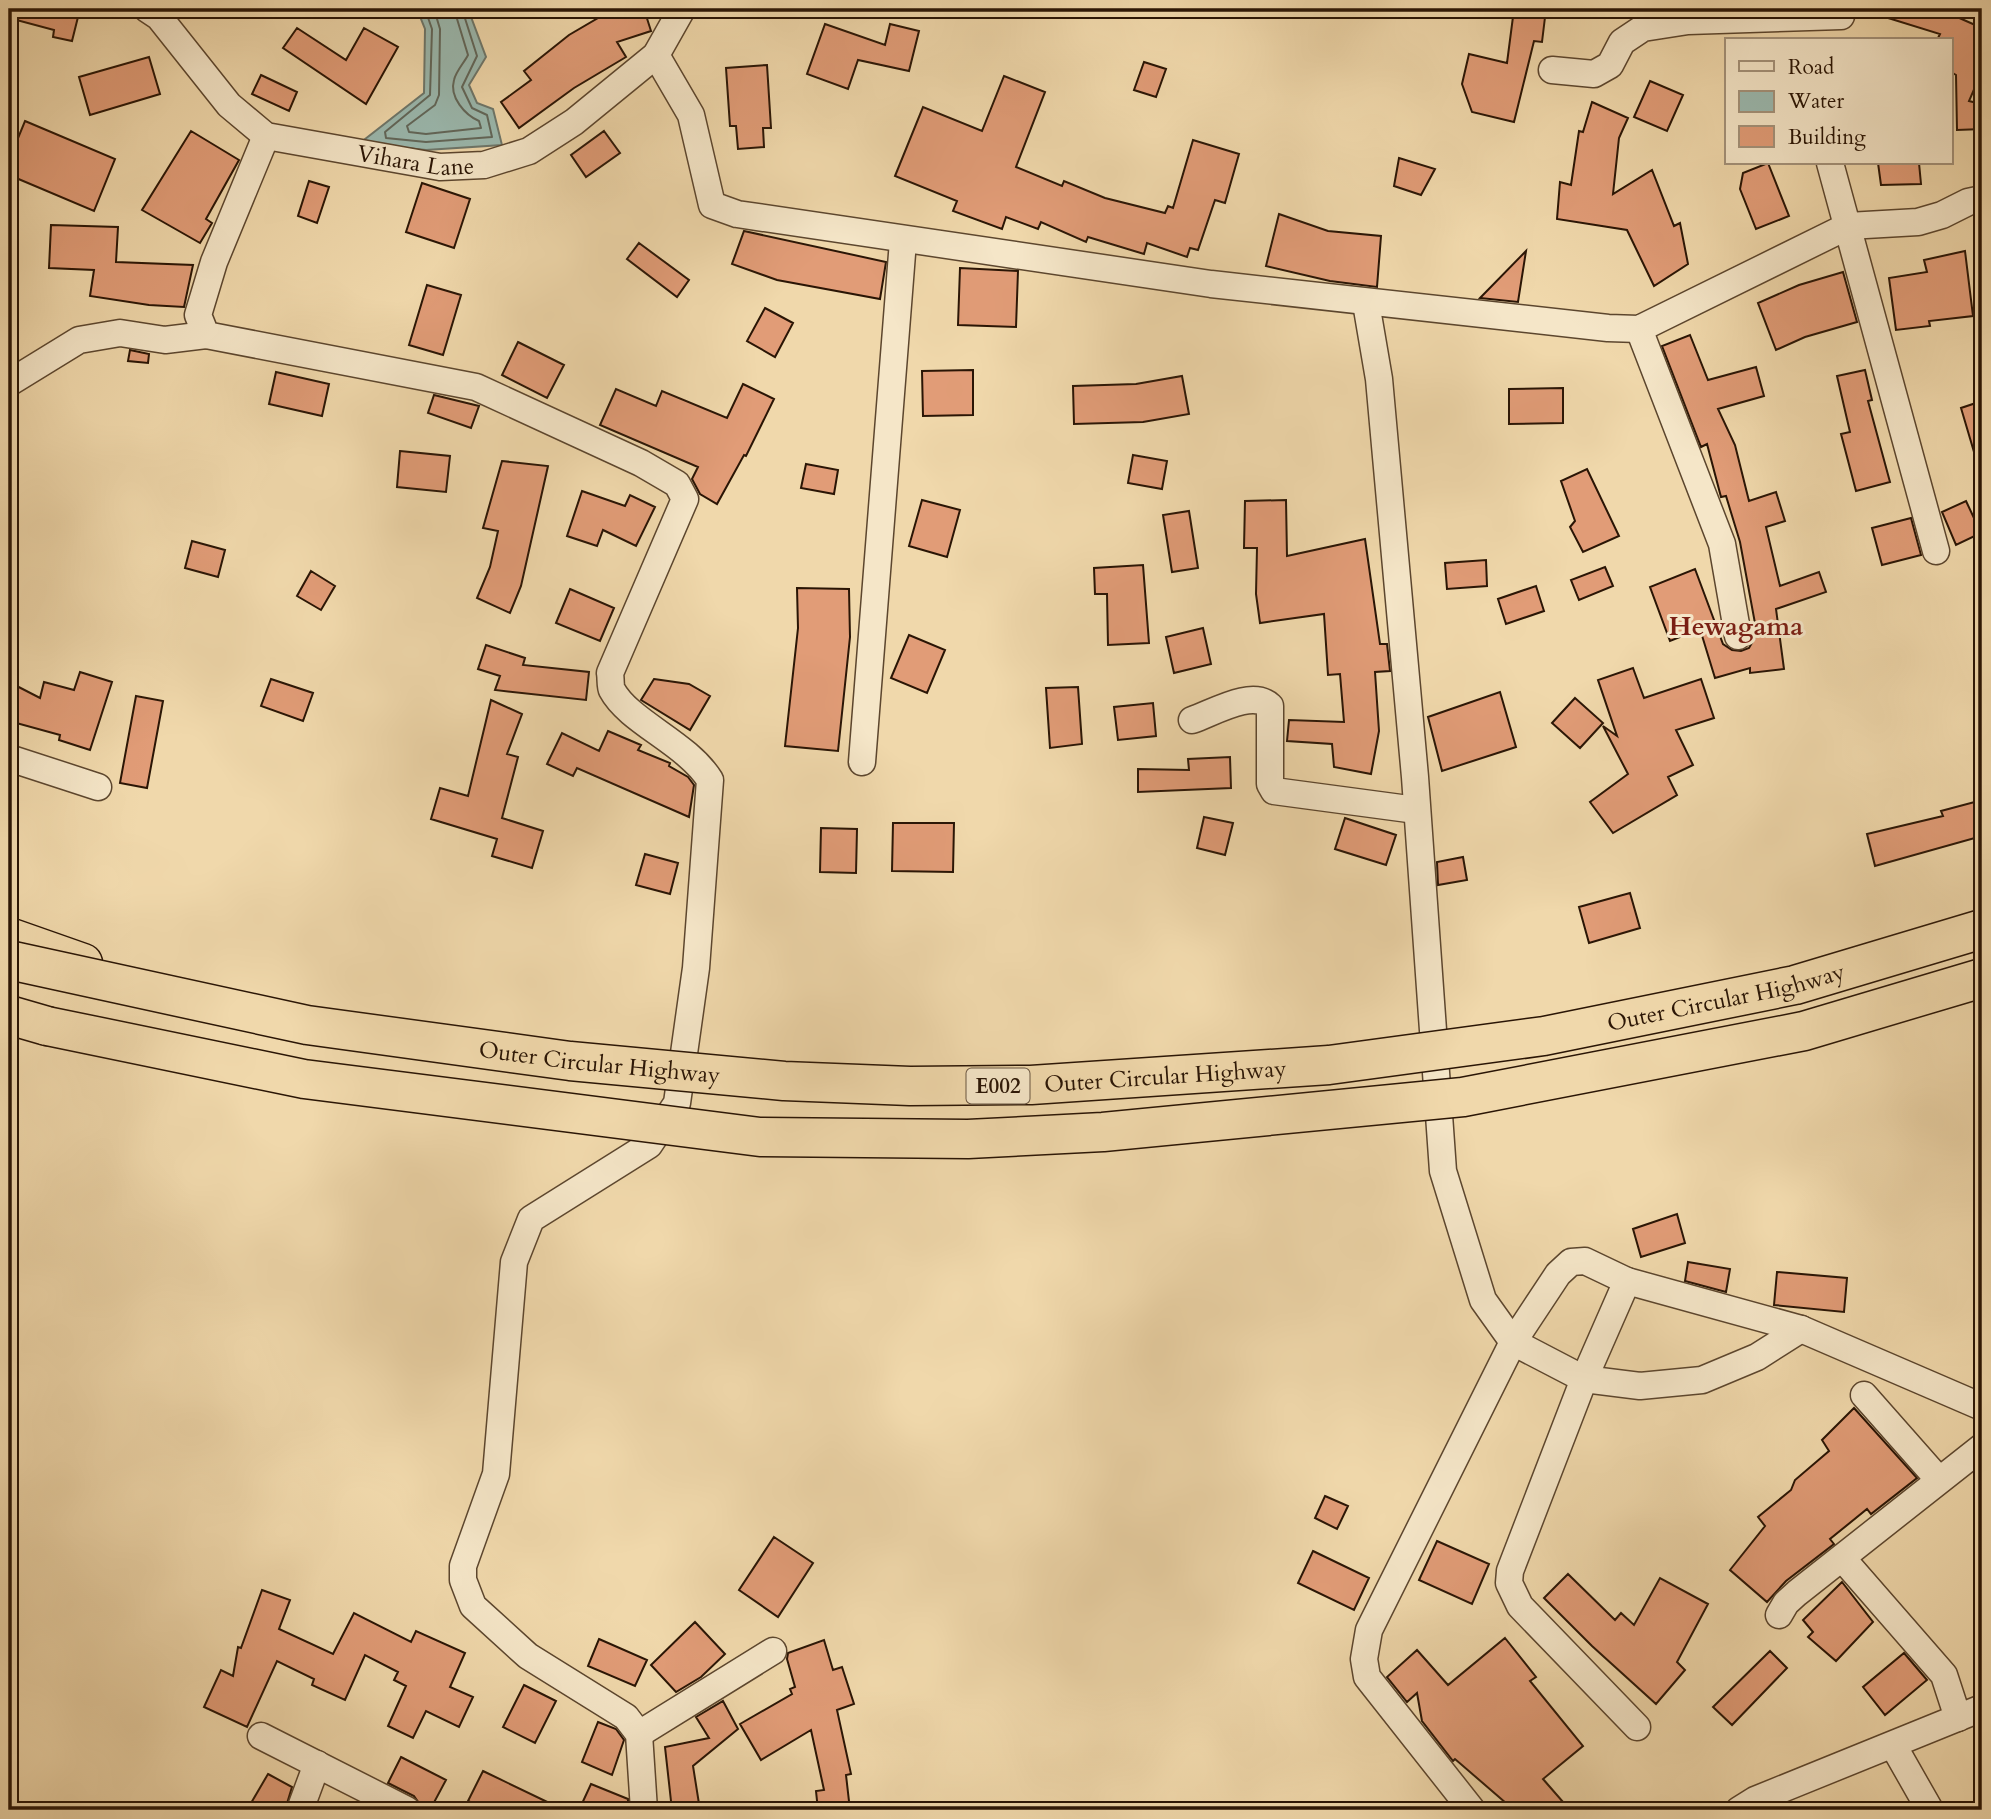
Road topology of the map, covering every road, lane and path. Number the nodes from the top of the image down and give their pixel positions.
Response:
1 (147, 9) edge
2 (682, 9) edge
3 (1847, 12) edge
4 (1689, 15) edge
5 (1829, 38) edge
6 (656, 55) junction
7 (1552, 70) dead end
8 (266, 136) junction
9 (1830, 164) edge
10 (1982, 199) edge
11 (1848, 226) junction
12 (903, 241) junction
13 (1366, 303) junction
14 (1639, 329) junction
15 (206, 335) junction
16 (9, 383) edge
17 (1936, 551) dead end
18 (1738, 636) dead end
19 (1192, 720) dead end
20 (9, 758) edge
21 (862, 762) dead end
22 (98, 787) dead end
23 (1416, 810) junction
24 (1982, 929) edge
25 (9, 937) edge
26 (9, 960) edge
27 (1982, 978) edge
28 (181, 998) junction
29 (9, 1018) edge
30 (1627, 1281) junction
31 (1801, 1329) junction
32 (1513, 1342) junction
33 (1584, 1379) junction
34 (1864, 1395) dead end
35 (1982, 1407) edge
36 (1982, 1447) edge
37 (1939, 1480) junction
38 (1842, 1558) junction
39 (1779, 1615) dead end
40 (773, 1651) dead end
41 (1982, 1708) edge
42 (1958, 1718) junction
43 (1637, 1727) dead end
44 (639, 1734) junction
45 (261, 1736) dead end
46 (1893, 1745) junction
47 (317, 1764) junction
48 (300, 1810) edge
49 (407, 1810) edge
50 (644, 1810) edge
51 (1472, 1810) edge
52 (1739, 1810) edge
53 (1930, 1810) edge

1 - 8 street, Vihara Lane
2 - 6 street, Vihara Lane
3 - 4 street
3 - 5 street
4 - 7 street
6 - 8 street, Vihara Lane
6 - 12 street
8 - 15 street
9 - 11 street
10 - 11 street
11 - 14 street
11 - 17 street
12 - 13 street
12 - 21 street
13 - 14 street
13 - 23 street
14 - 18 street
15 - 16 street
15 - 44 street
19 - 23 street
20 - 22 street
23 - 32 street
24 - 28 highway, Outer Circular Highway / E002, bridge
25 - 28 highway
26 - 28 highway, Outer Circular Highway / E002, bridge
27 - 29 highway, Outer Circular Highway / E002, bridge
30 - 31 street
30 - 32 street
30 - 33 street
31 - 33 street
31 - 35 street
32 - 33 street
32 - 51 street
33 - 43 street
34 - 37 street
36 - 37 street
37 - 38 street
38 - 39 street
38 - 42 street
40 - 44 street
41 - 42 street
42 - 46 street
44 - 50 street
45 - 47 street
46 - 52 street
46 - 53 street
47 - 48 street
47 - 49 street

